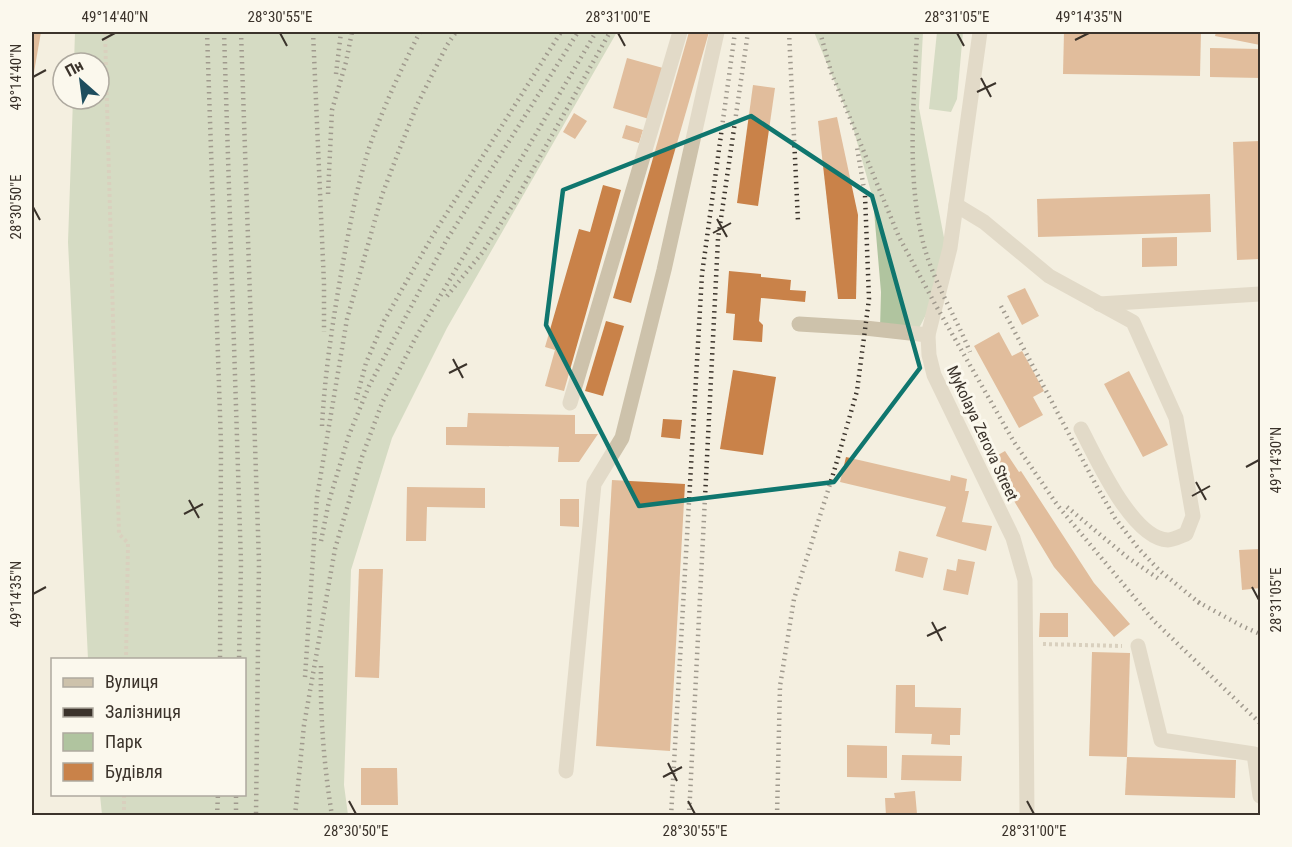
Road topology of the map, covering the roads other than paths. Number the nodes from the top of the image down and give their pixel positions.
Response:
1 (680, 32) edge
2 (717, 32) edge
3 (980, 32) edge
4 (956, 205) junction
5 (1260, 294) edge
6 (1099, 304) junction
7 (799, 324) dead end
8 (928, 335) junction
9 (570, 403) dead end
10 (1081, 429) dead end
11 (1138, 646) road end
12 (566, 771) dead end
13 (1260, 796) edge
14 (1027, 816) edge

1 - 9 street
2 - 12 street
3 - 4 street, Mykolaya Zerova Street
4 - 6 street
4 - 8 street, Mykolaya Zerova Street
5 - 6 street
6 - 10 street
7 - 8 street
8 - 14 street, Mykolaya Zerova Street
11 - 13 street

